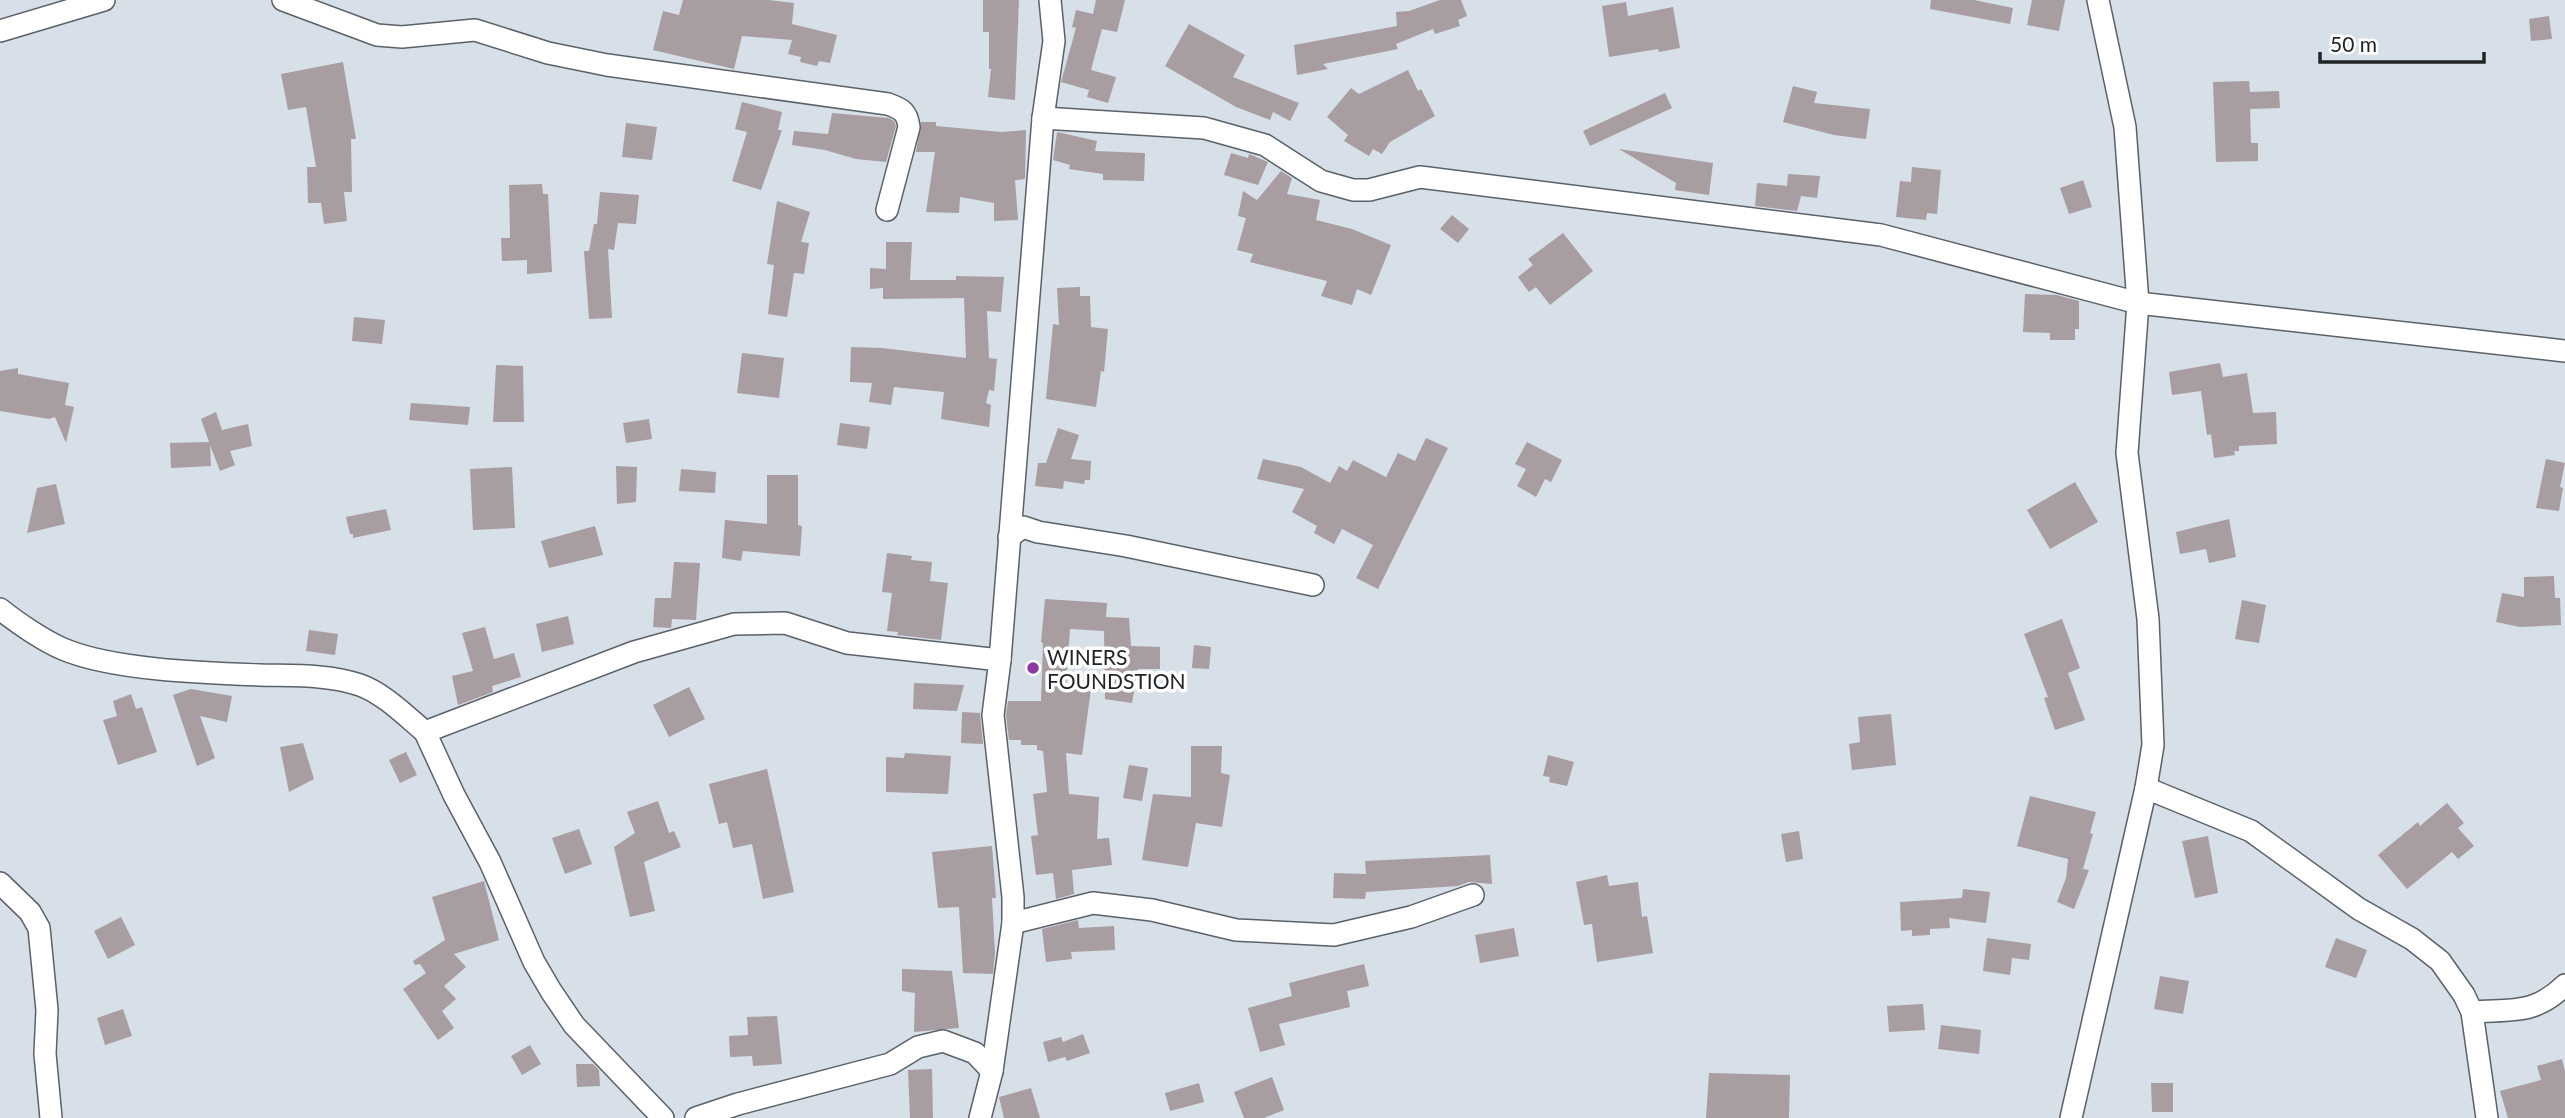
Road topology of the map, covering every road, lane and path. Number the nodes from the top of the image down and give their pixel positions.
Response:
1 (104, 0) edge
2 (283, 0) edge
3 (1050, 0) edge
4 (2098, 0) edge
5 (0, 31) edge
6 (1043, 118) junction
7 (887, 210) dead end
8 (2138, 303) junction
9 (2565, 351) edge
10 (1009, 537) junction
11 (1313, 584) dead end
12 (0, 609) edge
13 (1000, 660) junction
14 (425, 732) junction
15 (2146, 788) junction
16 (0, 883) edge
17 (1473, 895) dead end
18 (1013, 923) junction
19 (2565, 985) edge
20 (2472, 1012) junction
21 (992, 1071) junction
22 (51, 1118) edge
23 (663, 1118) edge
24 (696, 1118) edge
25 (980, 1118) edge
26 (2071, 1118) edge
27 (2487, 1118) edge

1 - 5 street
2 - 7 street
3 - 6 street
4 - 8 street
6 - 8 street
6 - 10 street
8 - 9 street
8 - 15 street
10 - 11 street
10 - 13 street
12 - 14 street
13 - 14 street
13 - 18 street
14 - 23 street
15 - 20 street
15 - 26 street
16 - 22 street
17 - 18 street
18 - 21 street
19 - 20 street
20 - 27 street
21 - 24 street
21 - 25 street

